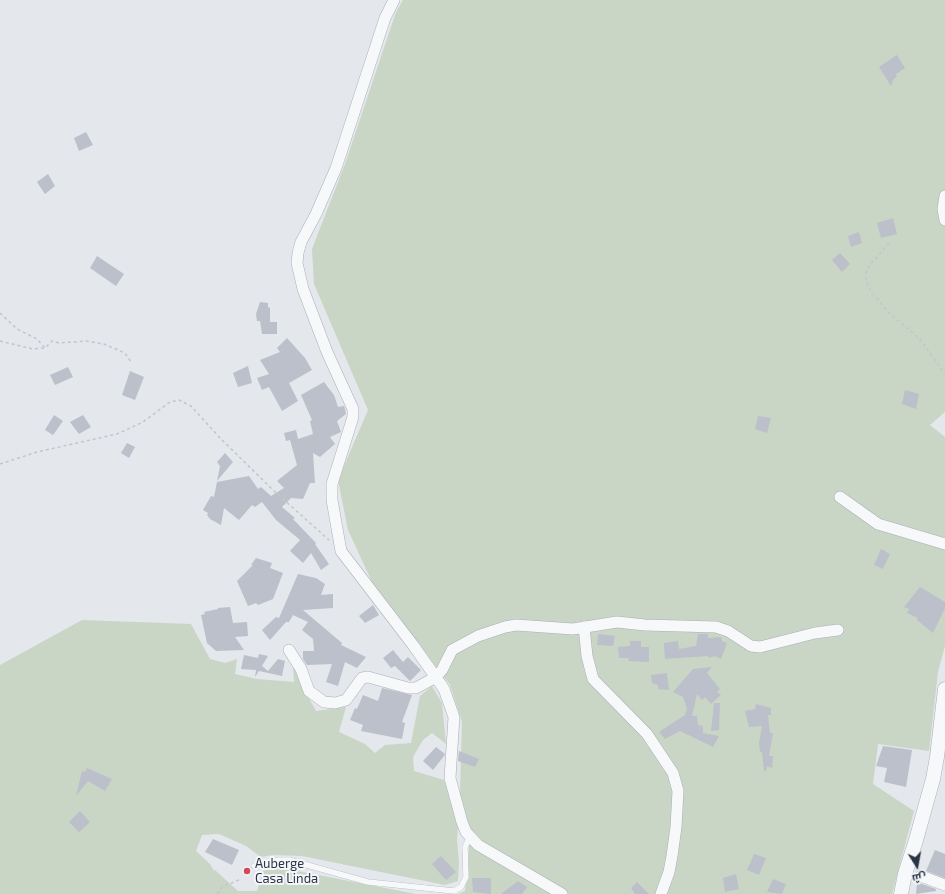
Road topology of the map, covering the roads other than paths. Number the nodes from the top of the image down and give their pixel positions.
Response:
1 (394, 0) edge
2 (945, 196) edge
3 (945, 220) edge
4 (840, 497) dead end
5 (945, 544) edge
6 (584, 627) junction
7 (838, 630) dead end
8 (289, 650) dead end
9 (436, 677) junction
10 (945, 689) edge
11 (470, 837) junction
12 (254, 866) dead end
13 (921, 876) dead end
14 (945, 885) edge
15 (562, 894) edge
16 (661, 894) edge
17 (901, 894) edge

1 - 9 street
2 - 3 street
4 - 5 street
6 - 7 street
6 - 9 street
6 - 16 street
8 - 9 street
9 - 11 street
10 - 17 street
11 - 12 lane
11 - 15 street
13 - 14 street

